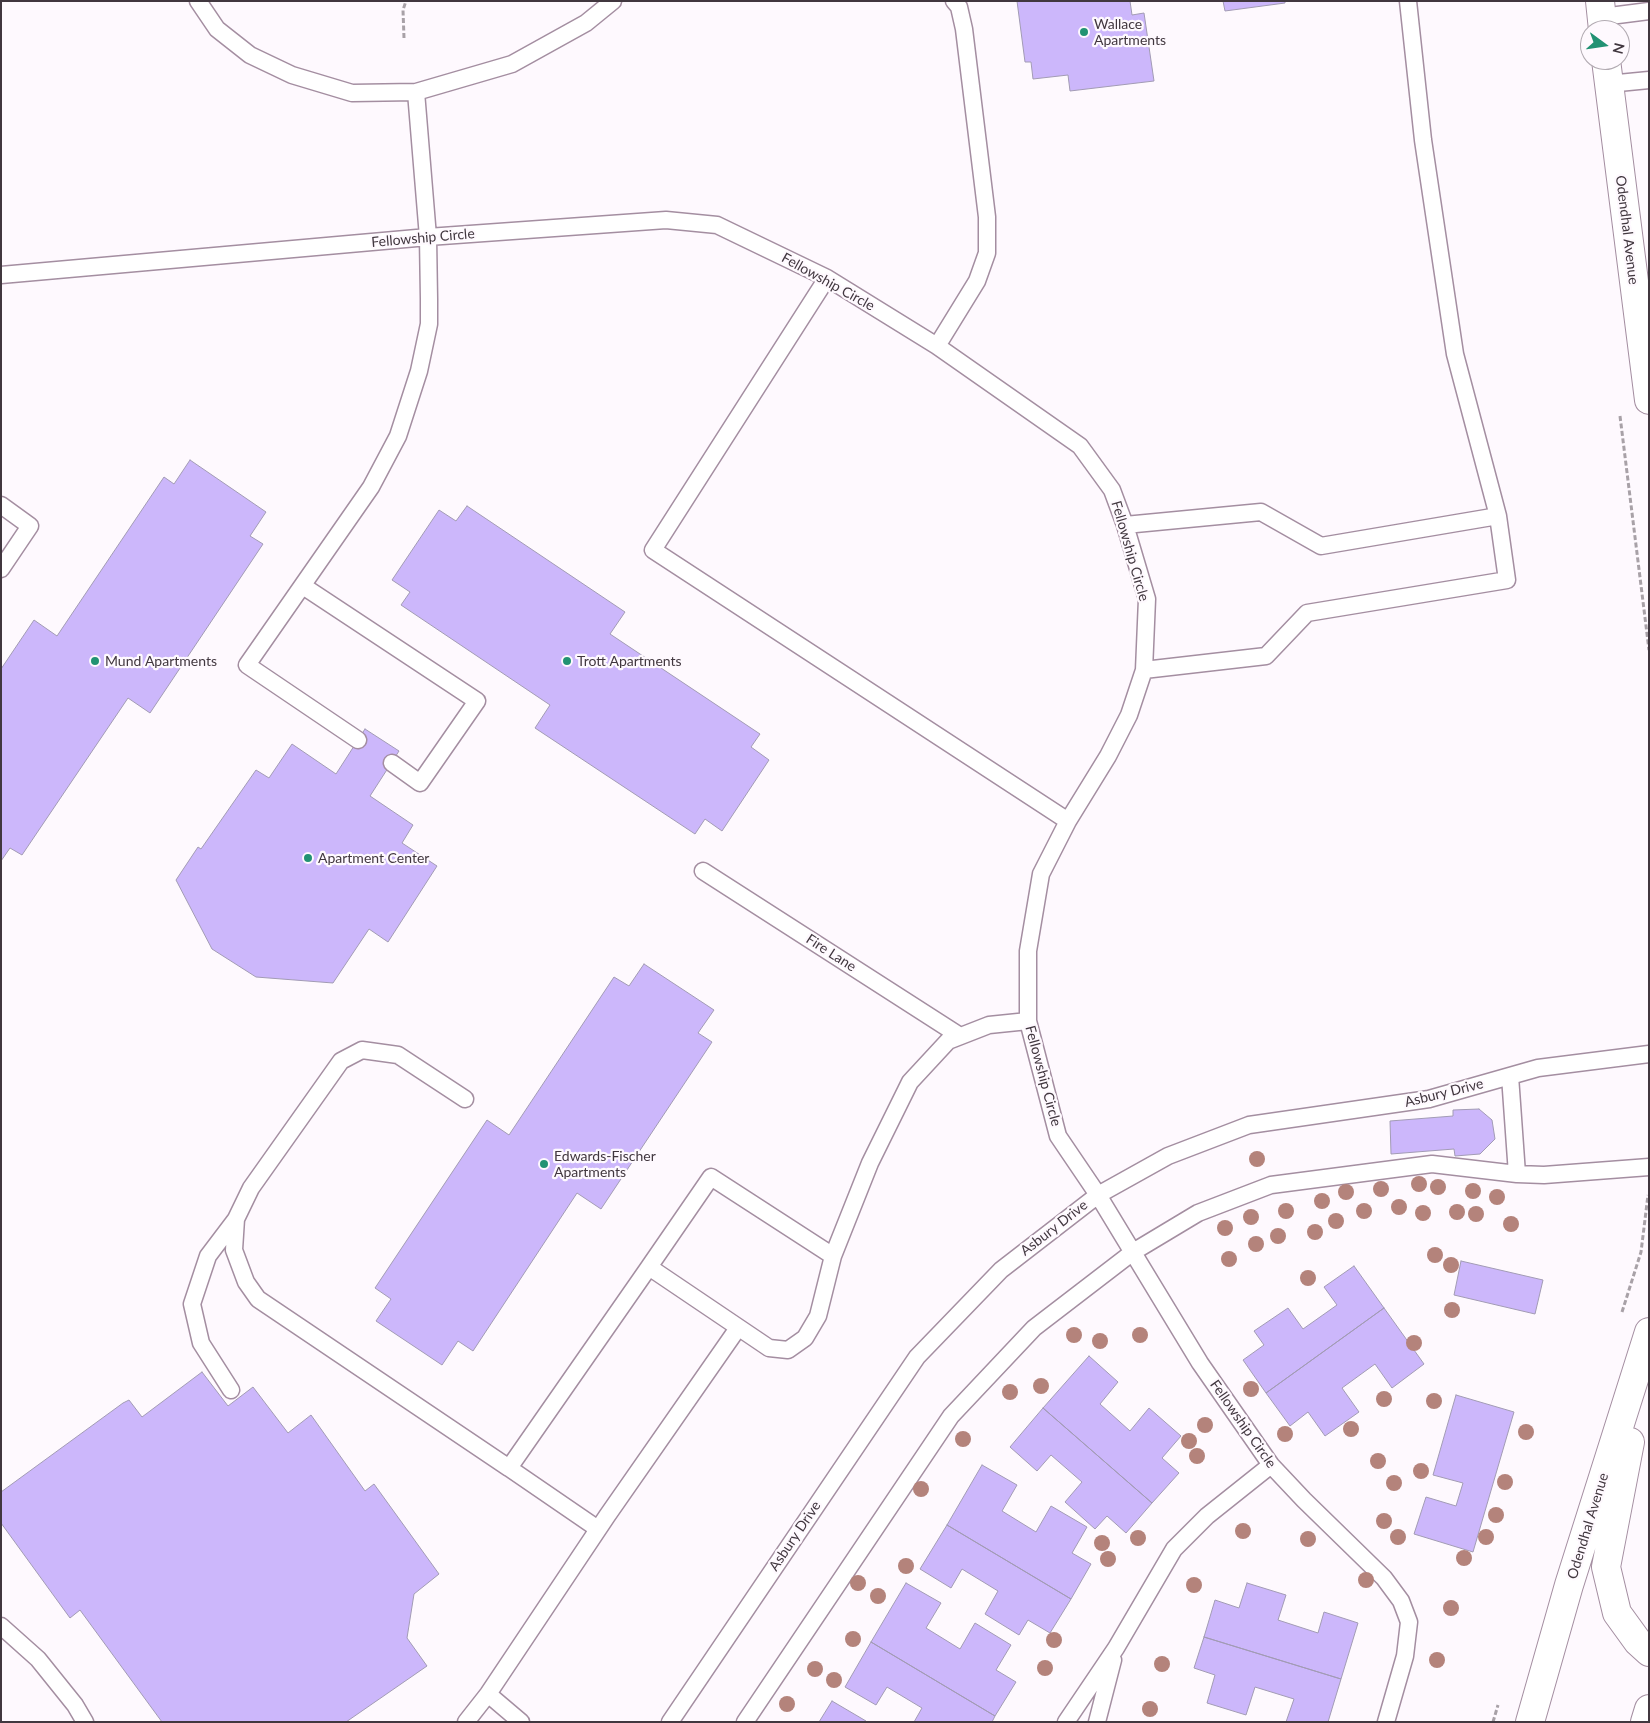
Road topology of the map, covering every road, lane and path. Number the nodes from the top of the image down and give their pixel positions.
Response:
1 (198, 1) edge
2 (406, 1) edge
3 (613, 1) edge
4 (954, 1) edge
5 (1408, 1) edge
6 (1649, 11) edge
7 (1602, 16) edge
8 (404, 38) dead end
9 (1607, 72) edge
10 (1649, 80) edge
11 (416, 92) junction
12 (428, 237) junction
13 (1, 275) edge
14 (827, 278) junction
15 (937, 346) junction
16 (1649, 400) edge
17 (1, 505) edge
18 (1498, 516) junction
19 (1125, 525) junction
20 (1, 570) edge
21 (303, 586) junction
22 (1144, 670) junction
23 (358, 740) dead end
24 (392, 763) dead end
25 (1068, 821) junction
26 (703, 871) dead end
27 (1028, 1021) junction
28 (960, 1036) junction
29 (1649, 1054) edge
30 (1510, 1076) junction
31 (465, 1099) dead end
32 (1649, 1167) edge
33 (1517, 1174) junction
34 (1098, 1195) junction
35 (236, 1219) junction
36 (1133, 1252) junction
37 (833, 1256) junction
38 (649, 1267) junction
39 (738, 1328) junction
40 (1649, 1332) edge
41 (1649, 1340) edge
42 (231, 1390) dead end
43 (1271, 1465) junction
44 (509, 1468) junction
45 (598, 1529) junction
46 (1, 1626) edge
47 (1116, 1648) junction
48 (1649, 1652) edge
49 (488, 1694) junction
50 (1649, 1709) edge
51 (85, 1722) edge
52 (466, 1722) edge
53 (520, 1722) edge
54 (670, 1722) edge
55 (745, 1722) edge
56 (1066, 1722) edge
57 (1097, 1722) edge
58 (1386, 1722) edge
59 (1530, 1722) edge
60 (1645, 1722) edge

1 - 11 lane
2 - 8 path
3 - 11 lane
4 - 15 lane
5 - 18 lane
6 - 7 lane
9 - 10 lane
9 - 16 street, Odendhal Avenue
11 - 12 lane
12 - 13 lane, Fellowship Circle
12 - 14 lane, Fellowship Circle
12 - 21 lane
14 - 15 lane, Fellowship Circle
14 - 25 lane
15 - 19 lane, Fellowship Circle
17 - 20 lane
18 - 19 lane
18 - 22 lane
19 - 22 lane, Fellowship Circle
21 - 23 lane
21 - 24 lane
22 - 25 lane, Fellowship Circle
25 - 27 lane, Fellowship Circle
26 - 28 lane, Fire Lane
27 - 28 lane
27 - 34 lane, Fellowship Circle
28 - 37 lane
29 - 30 lane, Asbury Drive
30 - 33 lane
30 - 34 lane, Asbury Drive
31 - 35 lane
32 - 33 lane
33 - 36 lane
34 - 36 lane, Fellowship Circle
34 - 54 lane, Asbury Drive
35 - 42 lane
35 - 44 lane
36 - 43 lane, Fellowship Circle
36 - 55 lane
37 - 38 lane
37 - 39 lane
38 - 39 lane
38 - 44 lane
39 - 45 lane
40 - 59 street, Odendhal Avenue
41 - 48 street
43 - 47 lane
43 - 58 lane, Fellowship Circle
44 - 45 lane
45 - 49 lane
46 - 51 lane
47 - 56 lane
47 - 57 lane
49 - 52 lane
49 - 53 lane
50 - 60 street

